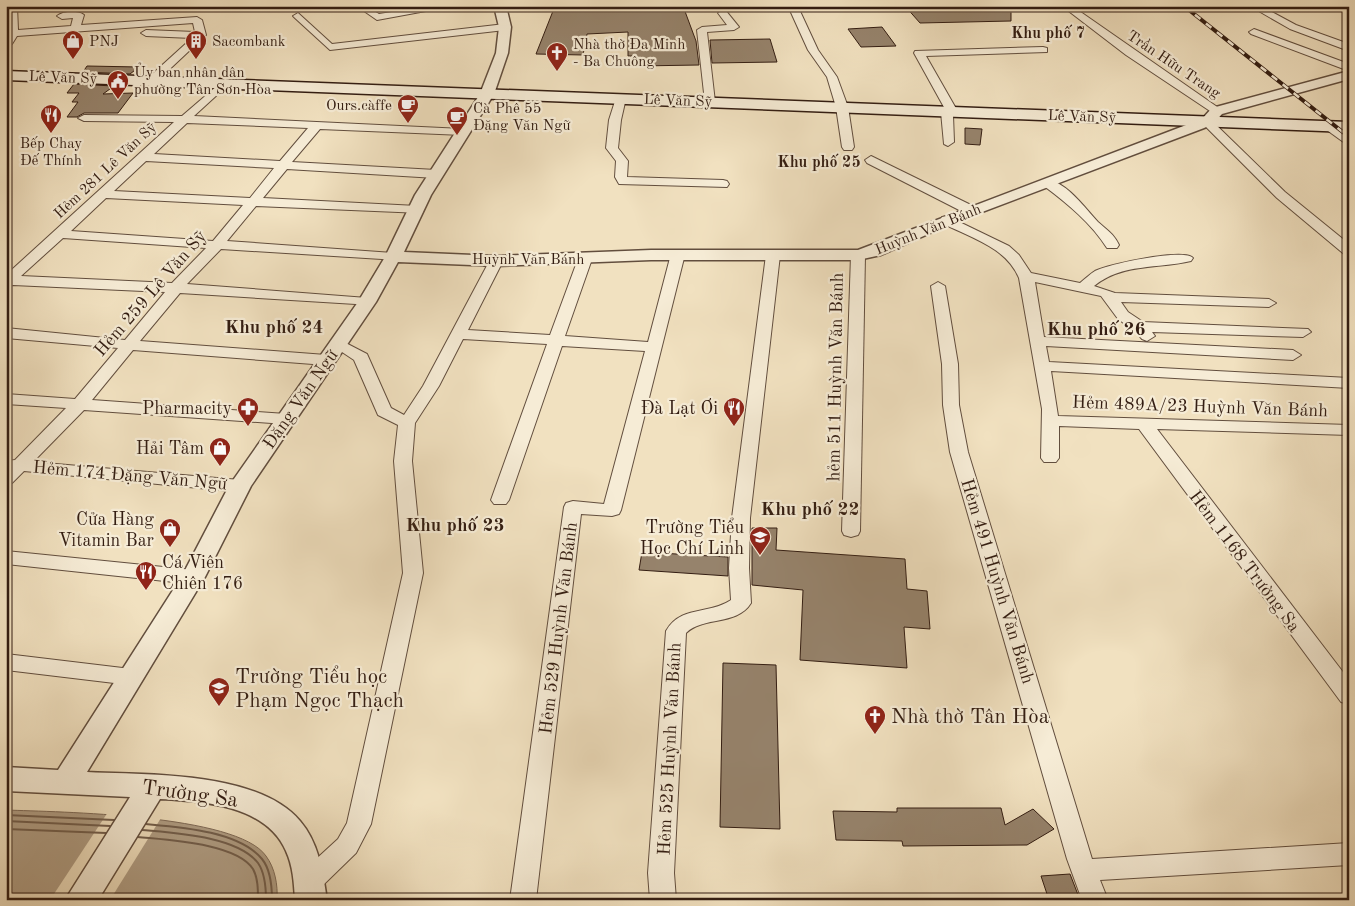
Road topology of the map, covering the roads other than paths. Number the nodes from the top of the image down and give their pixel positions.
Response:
1 (12, 6) edge
2 (450, 6) edge
3 (500, 6) edge
4 (798, 6) edge
5 (1066, 6) edge
6 (1254, 6) edge
7 (369, 11) dead end
8 (723, 13) dead end
9 (62, 16) dead end
10 (298, 16) dead end
11 (505, 27) junction
12 (75, 28) junction
13 (36, 31) junction
14 (1254, 32) dead end
15 (12, 33) junction
16 (201, 35) junction
17 (6, 43) edge
18 (1349, 48) edge
19 (1043, 50) dead end
20 (1349, 68) edge
21 (6, 75) edge
22 (1349, 75) edge
23 (152, 80) junction
24 (225, 82) junction
25 (487, 94) junction
26 (621, 98) junction
27 (710, 102) junction
28 (842, 107) junction
29 (949, 112) junction
30 (84, 118) dead end
31 (1212, 118) junction
32 (185, 119) junction
33 (316, 126) junction
34 (1328, 126) junction
35 (1349, 127) edge
36 (463, 132) junction
37 (948, 142) dead end
38 (1349, 143) edge
39 (848, 147) dead end
40 (143, 157) junction
41 (871, 160) dead end
42 (282, 166) junction
43 (436, 174) junction
44 (1048, 183) junction
45 (723, 184) dead end
46 (103, 194) junction
47 (251, 202) junction
48 (418, 210) junction
49 (972, 211) junction
50 (947, 220) junction
51 (60, 234) junction
52 (1112, 245) dead end
53 (216, 246) junction
54 (1349, 251) edge
55 (678, 254) junction
56 (773, 255) junction
57 (858, 255) junction
58 (393, 257) junction
59 (1186, 258) dead end
60 (585, 259) junction
61 (496, 261) junction
62 (1025, 276) junction
63 (7, 281) edge
64 (938, 286) dead end
65 (1084, 287) junction
66 (176, 288) junction
67 (1113, 297) junction
68 (367, 302) junction
69 (1269, 303) dead end
70 (1143, 327) junction
71 (1303, 332) dead end
72 (6, 333) edge
73 (459, 334) junction
74 (556, 340) junction
75 (1037, 341) junction
76 (130, 345) junction
77 (654, 346) junction
78 (1152, 346) junction
79 (332, 352) junction
80 (1293, 355) dead end
81 (1041, 366) junction
82 (1349, 382) edge
83 (6, 399) edge
84 (80, 404) junction
85 (286, 419) junction
86 (1051, 421) junction
87 (408, 423) junction
88 (1144, 424) junction
89 (1349, 430) edge
90 (1050, 458) dead end
91 (12, 465) edge
92 (6, 480) edge
93 (240, 486) junction
94 (500, 500) dead end
95 (851, 531) dead end
96 (6, 557) edge
97 (194, 577) junction
98 (6, 662) edge
99 (132, 678) junction
100 (1349, 696) edge
101 (6, 779) edge
102 (66, 782) junction
103 (153, 786) junction
104 (1349, 854) edge
105 (1084, 870) junction
106 (310, 890) edge
107 (81, 900) edge
108 (523, 900) edge
109 (664, 900) edge
110 (1095, 900) edge

1 - 15 street
2 - 7 street
3 - 11 street, Đặng Văn Ngữ
4 - 28 street
5 - 31 street, Trần Hữu Trang
6 - 18 street
8 - 27 street
9 - 12 street
10 - 11 street
11 - 25 street, Đặng Văn Ngữ
12 - 13 street
12 - 16 street
13 - 15 street
13 - 16 street
14 - 20 street
15 - 17 street
16 - 23 street
19 - 29 street
21 - 23 main road, Lê Văn Sỹ
22 - 31 street, Huỳnh Văn Bánh
23 - 24 main road, Lê Văn Sỹ
24 - 25 main road, Lê Văn Sỹ
24 - 32 street, Hẻm 281 Lê Văn Sỹ
25 - 26 main road, Lê Văn Sỹ
25 - 36 street, Đặng Văn Ngữ
26 - 27 main road, Lê Văn Sỹ
26 - 45 street
27 - 28 main road, Lê Văn Sỹ
28 - 29 main road, Lê Văn Sỹ
28 - 39 street
29 - 31 main road, Lê Văn Sỹ
29 - 37 street
30 - 32 street
31 - 34 main road, Lê Văn Sỹ
31 - 44 street, Huỳnh Văn Bánh
31 - 54 street, Trần Hữu Trang
32 - 33 street
32 - 40 street, Hẻm 281 Lê Văn Sỹ
33 - 36 street
33 - 42 street, Hẻm 259 Lê Văn Sỹ
34 - 35 main road, Lê Văn Sỹ
34 - 38 street
36 - 43 street, Đặng Văn Ngữ
40 - 42 street
40 - 46 street, Hẻm 281 Lê Văn Sỹ
41 - 49 street
42 - 43 street
42 - 47 street, Hẻm 259 Lê Văn Sỹ
43 - 48 street, Đặng Văn Ngữ
44 - 49 street, Huỳnh Văn Bánh
44 - 52 street
46 - 47 street
46 - 51 street, Hẻm 281 Lê Văn Sỹ
47 - 48 street
47 - 53 street, Hẻm 259 Lê Văn Sỹ
48 - 58 street, Đặng Văn Ngữ
49 - 50 street, Huỳnh Văn Bánh
50 - 57 street, Huỳnh Văn Bánh
50 - 62 street
51 - 53 street
51 - 63 street, Hẻm 281 Lê Văn Sỹ
53 - 58 street
53 - 66 street, Hẻm 259 Lê Văn Sỹ
55 - 56 street, Huỳnh Văn Bánh
55 - 60 street, Huỳnh Văn Bánh
55 - 77 street, Hẻm 529 Huỳnh Văn Bánh
56 - 57 street, Huỳnh Văn Bánh
56 - 109 street, Hẻm 525 Huỳnh Văn Bánh
57 - 95 street, hẻm 511 Huỳnh Văn Bánh
58 - 61 street, Huỳnh Văn Bánh
58 - 68 street, Đặng Văn Ngữ
59 - 65 street
60 - 61 street, Huỳnh Văn Bánh
60 - 74 street
61 - 73 street
62 - 65 street
62 - 75 street
63 - 66 street
64 - 105 street, Hẻm 491 Huỳnh Văn Bánh
65 - 67 street
66 - 68 street
66 - 76 street, Hẻm 259 Lê Văn Sỹ
67 - 69 street
67 - 70 street
68 - 79 street, Đặng Văn Ngữ
70 - 71 street
70 - 78 street
72 - 76 street
73 - 74 street
73 - 87 street
74 - 77 street
74 - 94 street
75 - 78 street
75 - 81 street
76 - 79 street
76 - 84 street, Hẻm 259 Lê Văn Sỹ
77 - 108 street, Hẻm 529 Huỳnh Văn Bánh
78 - 80 street
79 - 85 street, Đặng Văn Ngữ
79 - 87 street
81 - 82 street
81 - 86 street
83 - 84 street
84 - 85 street
84 - 91 street, Hẻm 259 Lê Văn Sỹ
85 - 93 street, Đặng Văn Ngữ
86 - 88 street, Hẻm 489A/23 Huỳnh Văn Bánh
86 - 90 street
87 - 106 street
88 - 89 street, Hẻm 489A/23 Huỳnh Văn Bánh
88 - 100 street, Hẻm 1168 Trường Sa
91 - 92 street, Hẻm 259 Lê Văn Sỹ
91 - 93 street, Hẻm 174 Đặng Văn Ngữ
93 - 97 street, Đặng Văn Ngữ
96 - 97 street
97 - 99 street, Đặng Văn Ngữ
98 - 99 street
99 - 102 street, Đặng Văn Ngữ
101 - 102 street, Trường Sa
102 - 103 street, Trường Sa
103 - 106 street, Trường Sa
103 - 107 street
104 - 105 street
105 - 110 street, Hẻm 491 Huỳnh Văn Bánh

